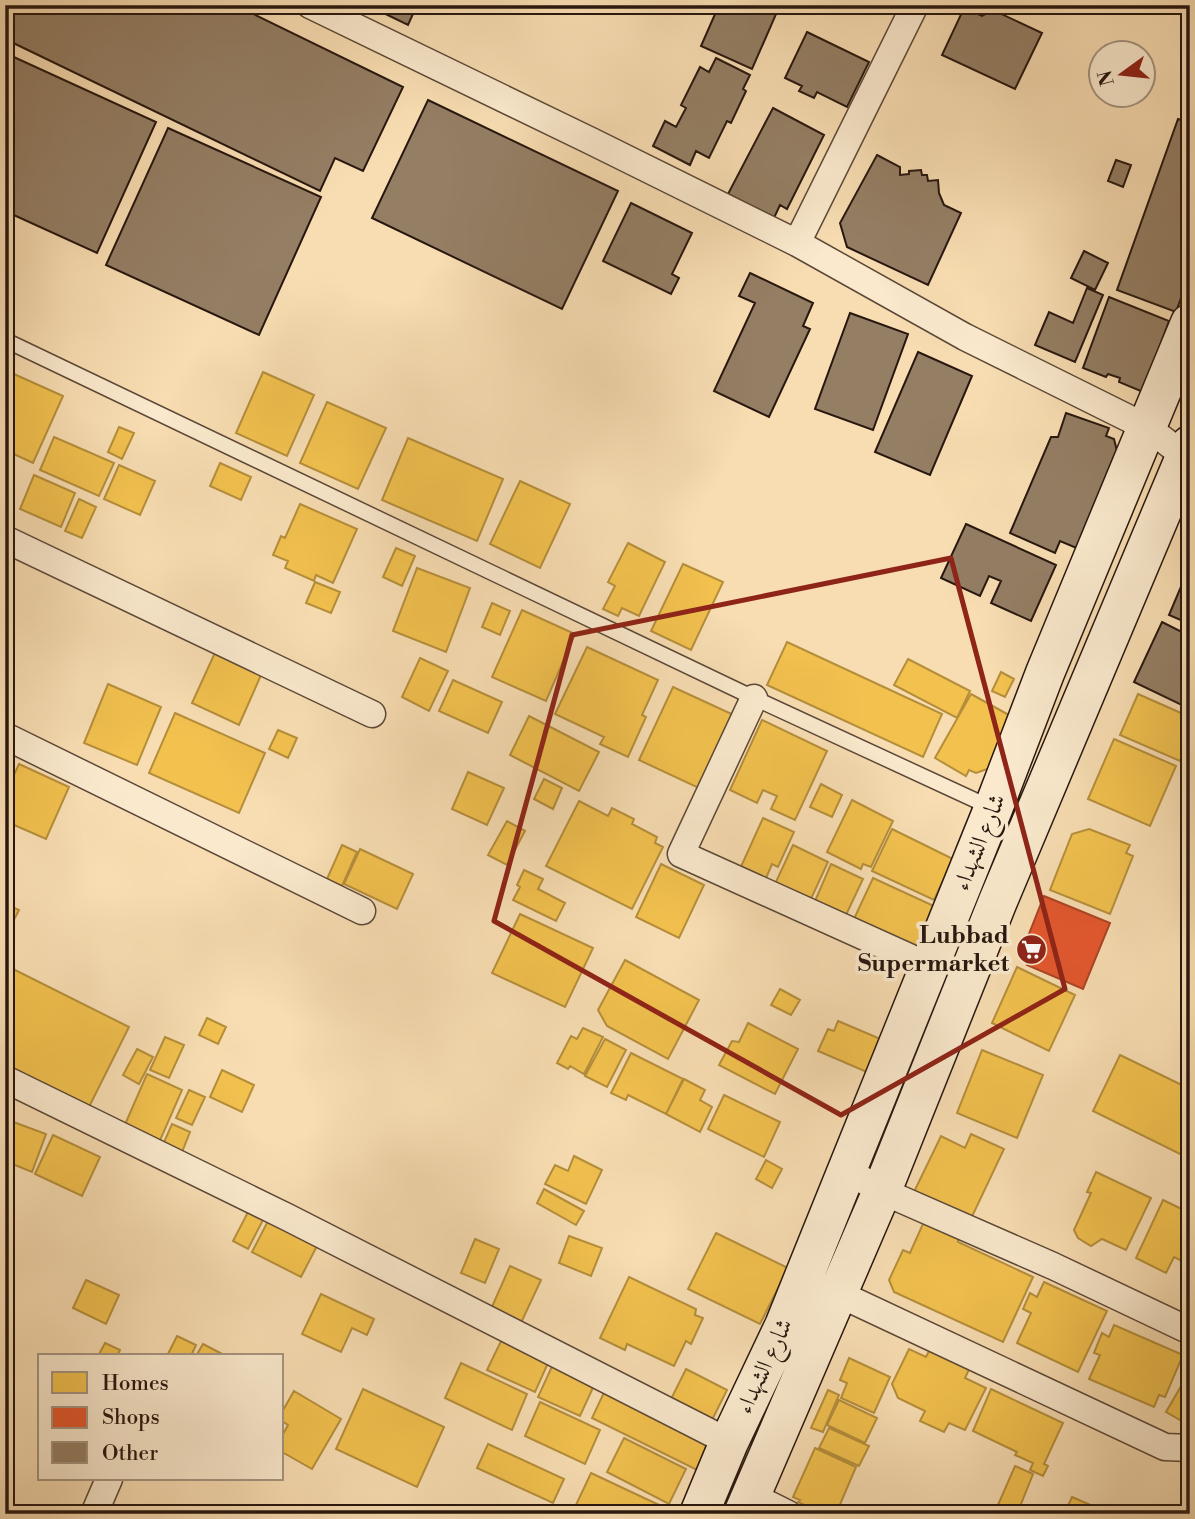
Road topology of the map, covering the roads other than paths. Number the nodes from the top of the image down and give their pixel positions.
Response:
1 (310, 5) edge
2 (915, 5) edge
3 (796, 243) junction
4 (1190, 323) edge
5 (5, 340) edge
6 (1148, 428) junction
7 (1188, 454) edge
8 (5, 539) edge
9 (754, 698) junction
10 (372, 715) dead end
11 (5, 736) edge
12 (993, 808) junction
13 (362, 911) dead end
14 (929, 966) junction
15 (5, 1079) edge
16 (846, 1170) junction
17 (882, 1191) junction
18 (837, 1293) junction
19 (1190, 1331) edge
20 (729, 1442) junction
21 (1190, 1448) edge
22 (109, 1480) edge
23 (746, 1505) edge
24 (94, 1514) edge
25 (699, 1514) edge
26 (788, 1514) edge

1 - 3 street
2 - 3 street
3 - 6 street
4 - 6 main road, شارع الشهداء
5 - 9 lane
6 - 7 street
6 - 12 main road, شارع الشهداء
7 - 17 main road, شارع الشهداء
8 - 10 street
9 - 12 lane
9 - 14 street
11 - 13 street
12 - 14 main road, شارع الشهداء
14 - 16 main road, شارع الشهداء
15 - 20 street
16 - 17 street
16 - 20 main road, شارع الشهداء
17 - 18 main road, شارع الشهداء
17 - 19 street
18 - 21 street
18 - 23 main road, شارع الشهداء
20 - 25 main road, شارع الشهداء
22 - 24 street
23 - 26 street

